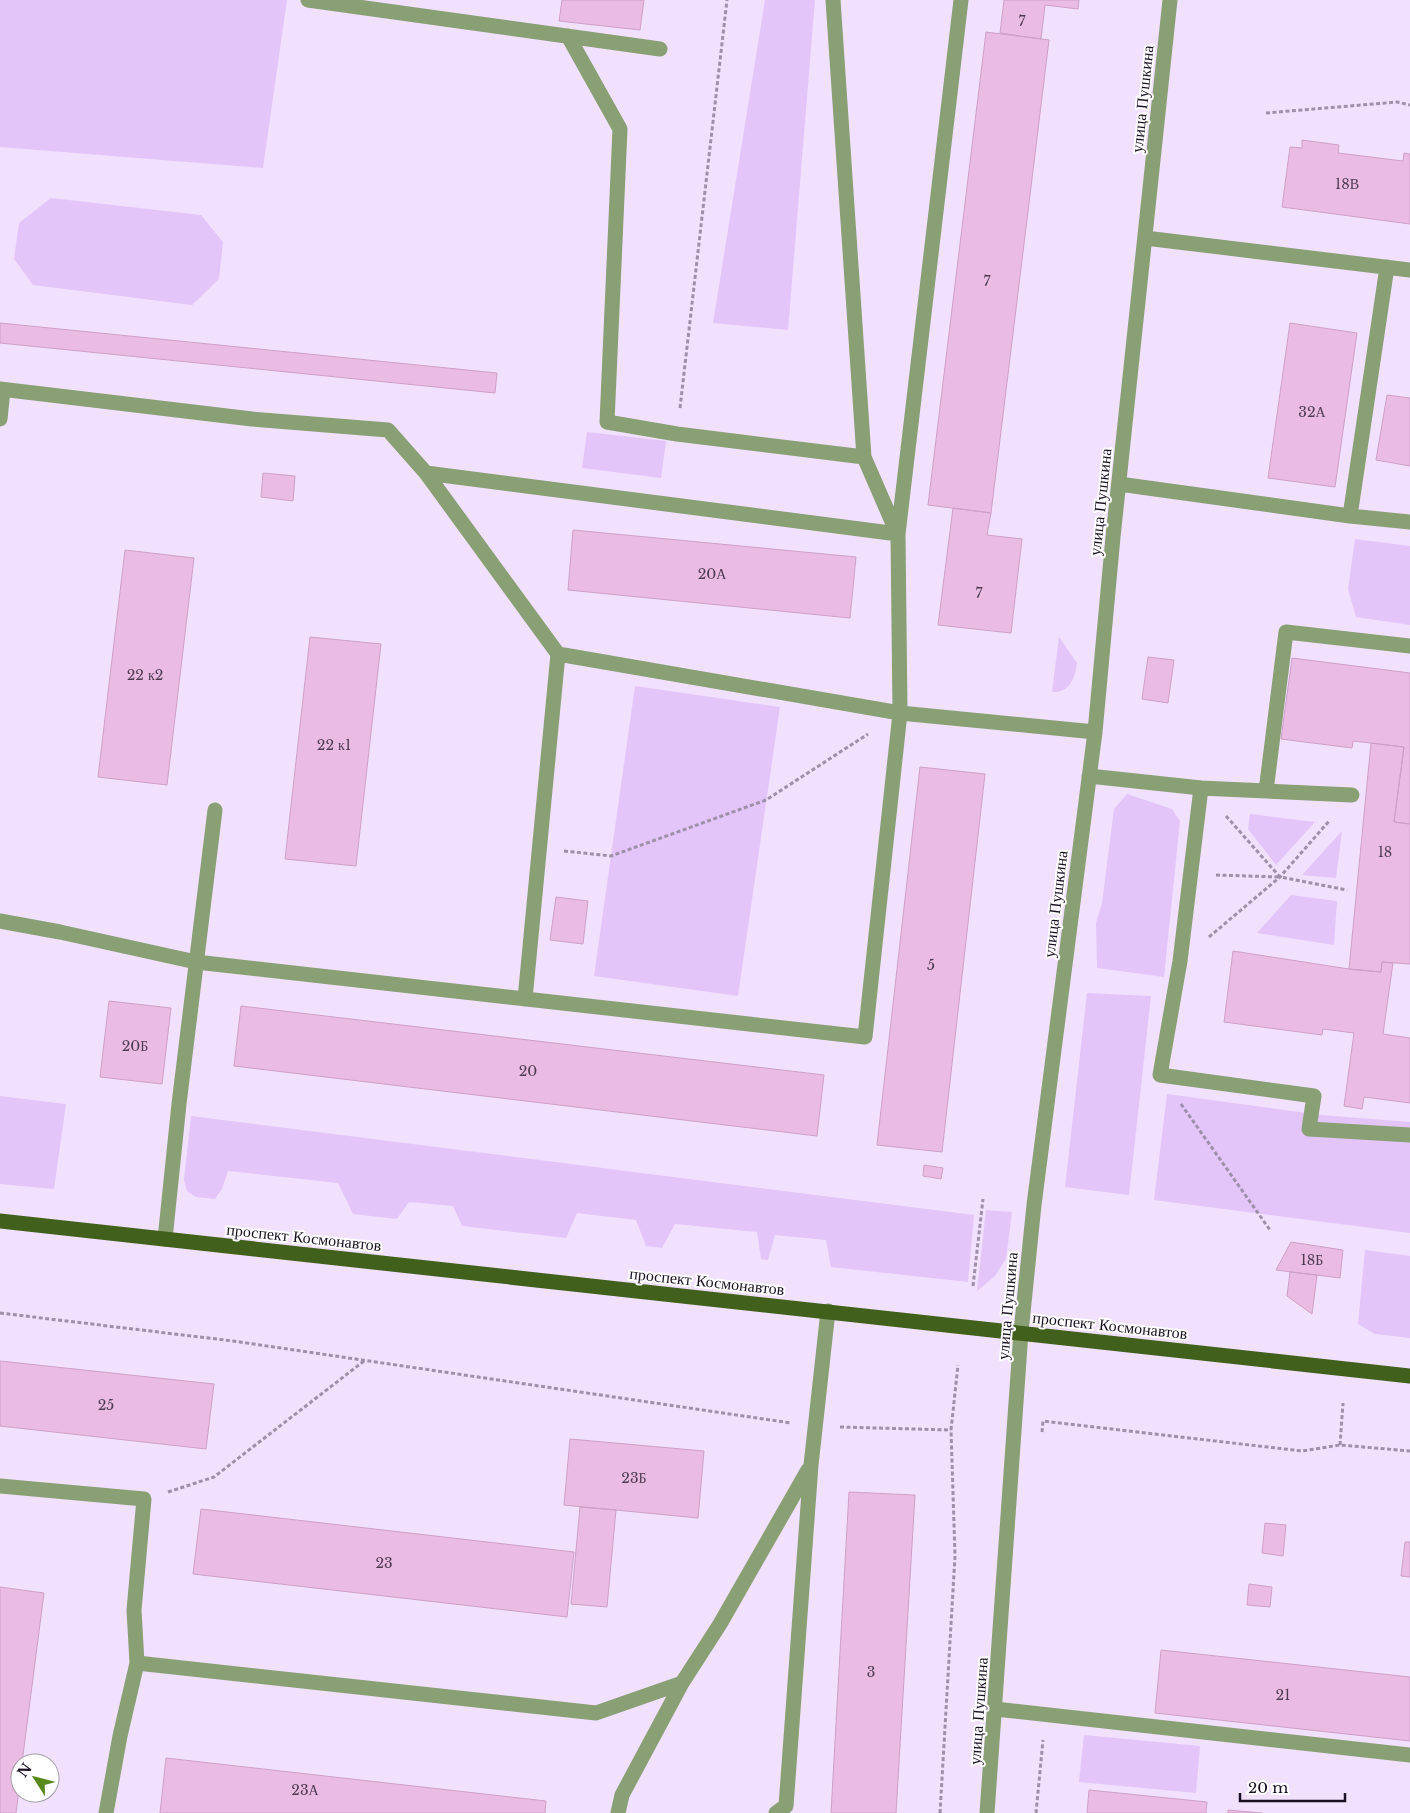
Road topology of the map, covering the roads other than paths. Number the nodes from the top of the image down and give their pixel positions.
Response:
1 (308, 0) edge
2 (833, 0) edge
3 (961, 0) edge
4 (1170, 0) edge
5 (568, 36) junction
6 (660, 49) dead end
7 (1145, 238) junction
8 (1387, 267) junction
9 (1410, 270) edge
10 (2, 390) edge
11 (0, 419) edge
12 (864, 457) junction
13 (426, 473) junction
14 (1119, 484) junction
15 (1350, 516) junction
16 (1410, 522) edge
17 (898, 534) junction
18 (1410, 646) edge
19 (558, 654) junction
20 (900, 713) junction
21 (1095, 732) junction
22 (1089, 776) junction
23 (1200, 788) junction
24 (1266, 791) junction
25 (1352, 795) road end
26 (215, 810) dead end
27 (0, 921) edge
28 (196, 962) junction
29 (525, 999) junction
30 (1410, 1135) edge
31 (0, 1221) edge
32 (165, 1239) junction
33 (828, 1312) junction
34 (1022, 1332) junction
35 (1410, 1376) edge
36 (811, 1465) junction
37 (0, 1486) edge
38 (137, 1663) junction
39 (682, 1683) junction
40 (996, 1709) junction
41 (1410, 1756) edge
42 (106, 1813) edge
43 (618, 1813) edge
44 (776, 1813) edge
45 (988, 1813) edge

1 - 5 street
2 - 12 street
3 - 17 street
4 - 7 street, улица Пушкина
5 - 6 street
5 - 12 street
7 - 8 street
7 - 14 street, улица Пушкина
8 - 9 street
8 - 15 street
10 - 11 street
10 - 13 street
12 - 17 street
13 - 17 street
13 - 19 street
14 - 15 street
14 - 21 street, улица Пушкина
15 - 16 street
17 - 20 street
18 - 24 street
19 - 20 street
19 - 29 street
20 - 21 street
20 - 29 street
21 - 22 street, улица Пушкина
22 - 23 street
22 - 34 street, улица Пушкина
23 - 24 street
23 - 30 street
24 - 25 street
26 - 28 street
27 - 28 street
28 - 29 street
28 - 32 street
31 - 32 main road, проспект Космонавтов
32 - 33 main road, проспект Космонавтов
33 - 34 main road, проспект Космонавтов
33 - 36 street
34 - 35 main road, проспект Космонавтов
34 - 40 street, улица Пушкина
36 - 39 street
36 - 44 street
37 - 38 street
38 - 39 street
38 - 42 street
39 - 43 street
40 - 41 street
40 - 45 street, улица Пушкина

